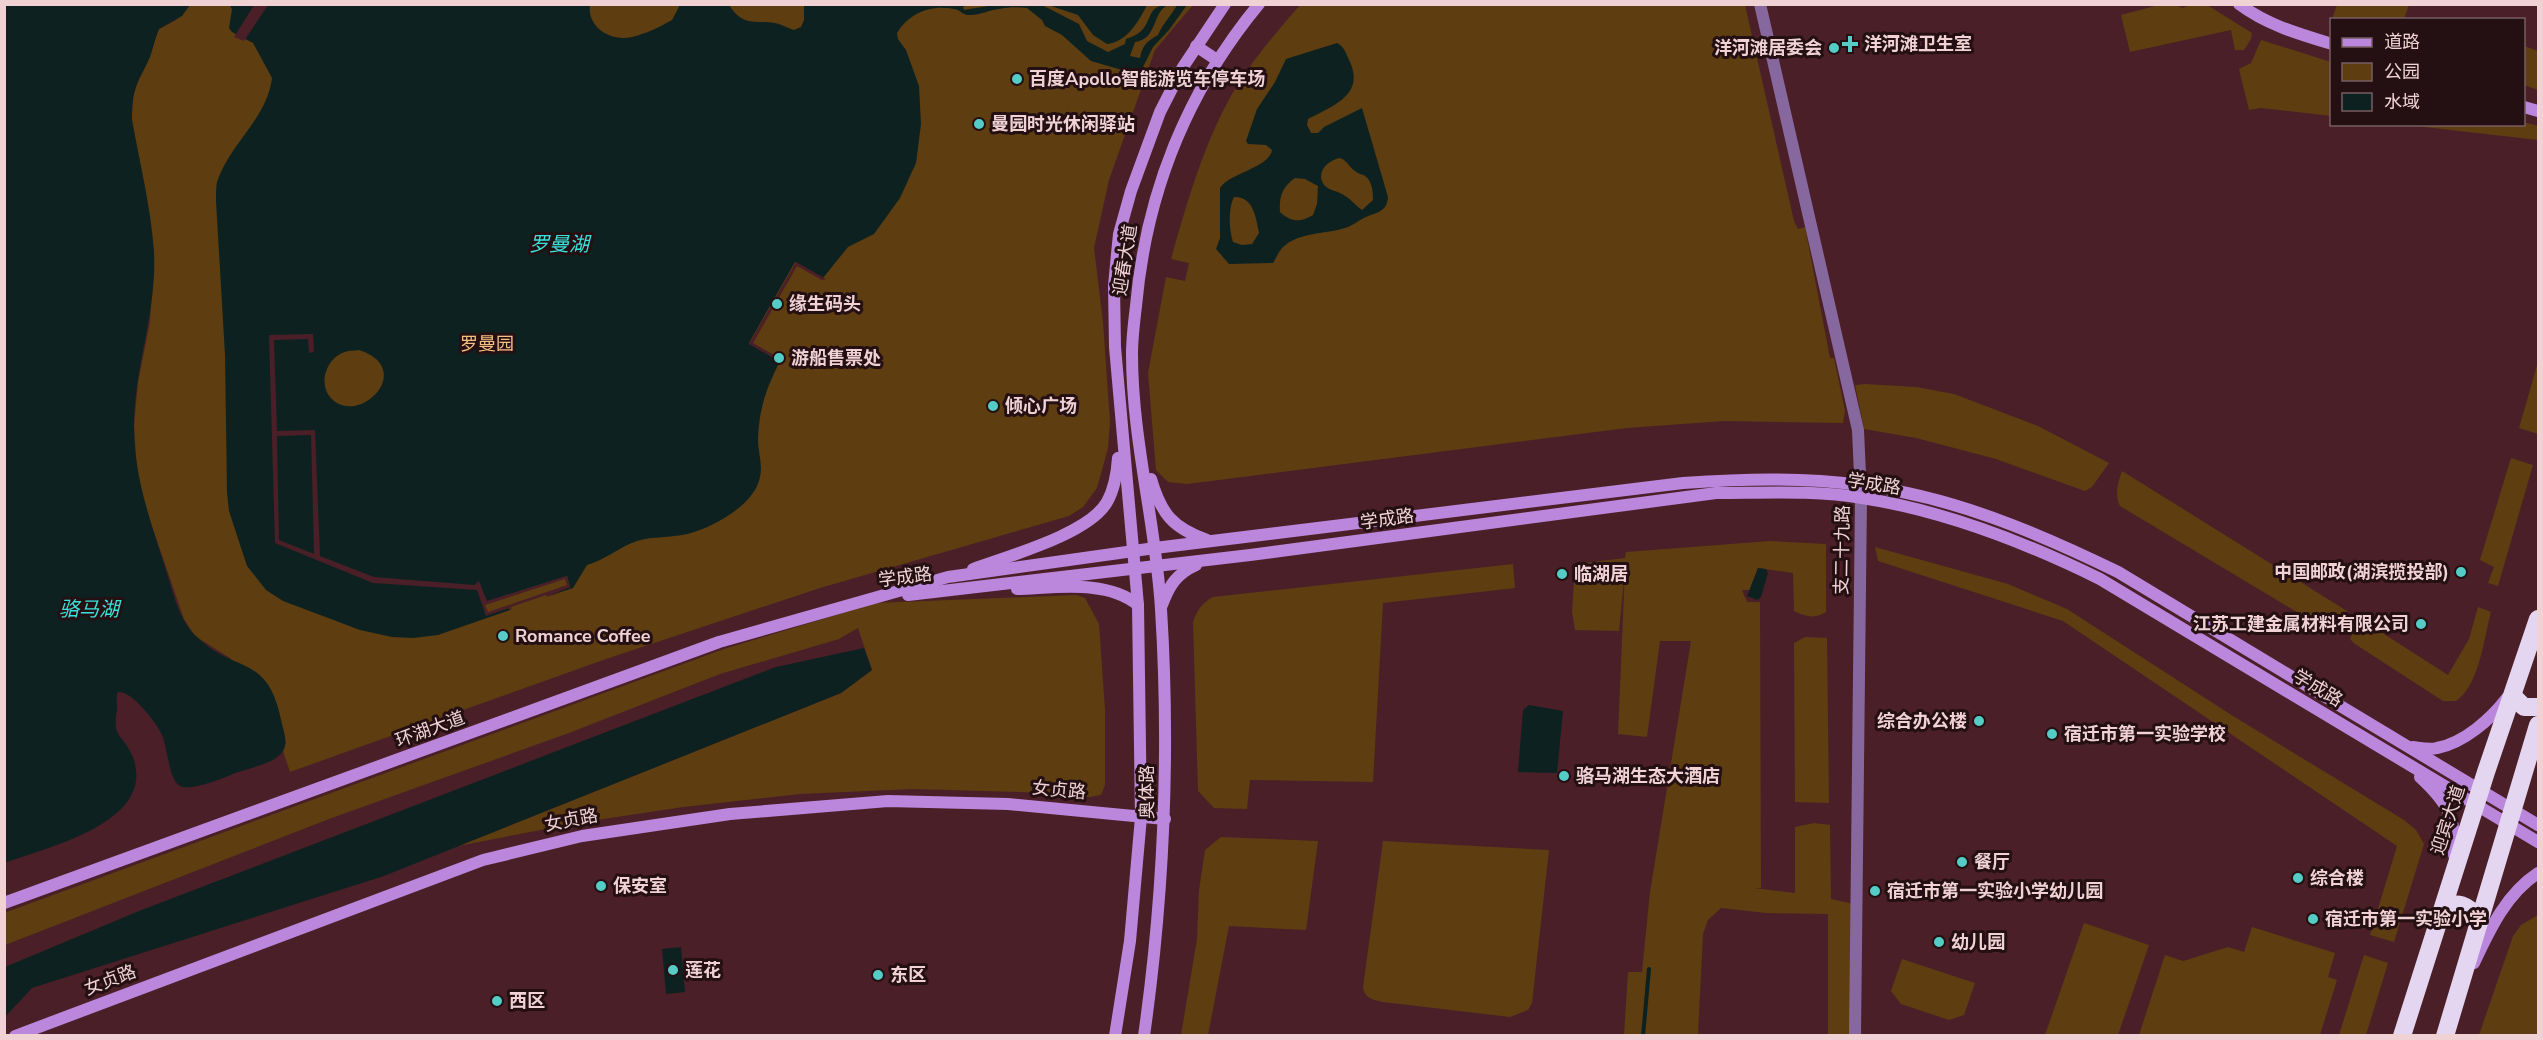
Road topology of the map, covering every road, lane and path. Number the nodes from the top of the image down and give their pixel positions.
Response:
1 (1225, 4) edge
2 (1259, 4) edge
3 (1760, 4) edge
4 (2239, 4) edge
5 (2330, 45) edge
6 (1196, 46) junction
7 (1218, 60) junction
8 (1120, 424) junction
9 (1137, 424) junction
10 (1861, 491) junction
11 (1211, 541) junction
12 (1155, 548) junction
13 (1133, 552) junction
14 (1209, 560) junction
15 (1156, 566) junction
16 (1135, 568) junction
17 (948, 578) junction
18 (944, 591) junction
19 (871, 599) junction
20 (1138, 605) junction
21 (1161, 609) junction
22 (2538, 619) edge
23 (2527, 656) junction
24 (2513, 696) junction
25 (2538, 706) edge
26 (2538, 725) edge
27 (2408, 746) junction
28 (2399, 758) junction
29 (2478, 797) junction
30 (1141, 817) junction
31 (2512, 818) junction
32 (1166, 819) junction
33 (2538, 825) edge
34 (2538, 842) edge
35 (2538, 873) edge
36 (2451, 881) junction
37 (4, 903) edge
38 (2441, 913) junction
39 (2480, 921) junction
40 (2456, 999) junction
41 (15, 1035) edge
42 (1115, 1035) edge
43 (1144, 1035) edge
44 (1855, 1035) edge
45 (2402, 1035) edge
46 (2445, 1035) edge

1 - 6 main road, 迎春大道
2 - 7 main road, 迎春大道
3 - 10 street, 支二十九路
4 - 5 main road
6 - 7 main road
6 - 8 main road, 迎春大道
7 - 9 main road, 迎春大道
8 - 13 main road, 迎春大道
8 - 17 main road
9 - 11 main road
9 - 12 main road, 迎春大道
10 - 11 main road, 学成路
10 - 14 main road, 学成路
10 - 27 main road, 学成路
10 - 28 main road, 学成路
10 - 44 street, 支二十九路
11 - 12 main road, 学成路
12 - 13 main road, 学成路
12 - 15 main road, 奥体路
13 - 16 main road, 奥体路
13 - 17 main road, 学成路
14 - 15 main road, 学成路
14 - 21 main road
15 - 16 main road, 学成路
15 - 21 main road, 奥体路
16 - 18 main road, 学成路
16 - 20 main road, 奥体路
17 - 19 main road, 学成路
18 - 19 main road, 学成路
18 - 20 main road
19 - 37 main road, 环湖大道
20 - 30 main road, 奥体路
21 - 32 main road, 奥体路
22 - 23 highway, 迎宾大道
23 - 24 highway, 迎宾大道
23 - 27 main road
24 - 25 highway
24 - 29 highway, 迎宾大道
26 - 31 highway
27 - 29 main road, 学成路
28 - 29 main road, 学成路
28 - 36 main road
29 - 31 main road, 学成路
29 - 36 highway, 迎宾大道
30 - 32 main road, 女贞路
30 - 41 main road, 女贞路
30 - 42 main road, 奥体路
31 - 33 main road, 学成路
31 - 34 main road, 学成路
31 - 39 highway
32 - 43 main road, 奥体路
35 - 40 main road
36 - 38 highway, 迎宾大道
38 - 39 highway
38 - 45 highway, 迎宾大道
39 - 40 highway
40 - 46 highway

